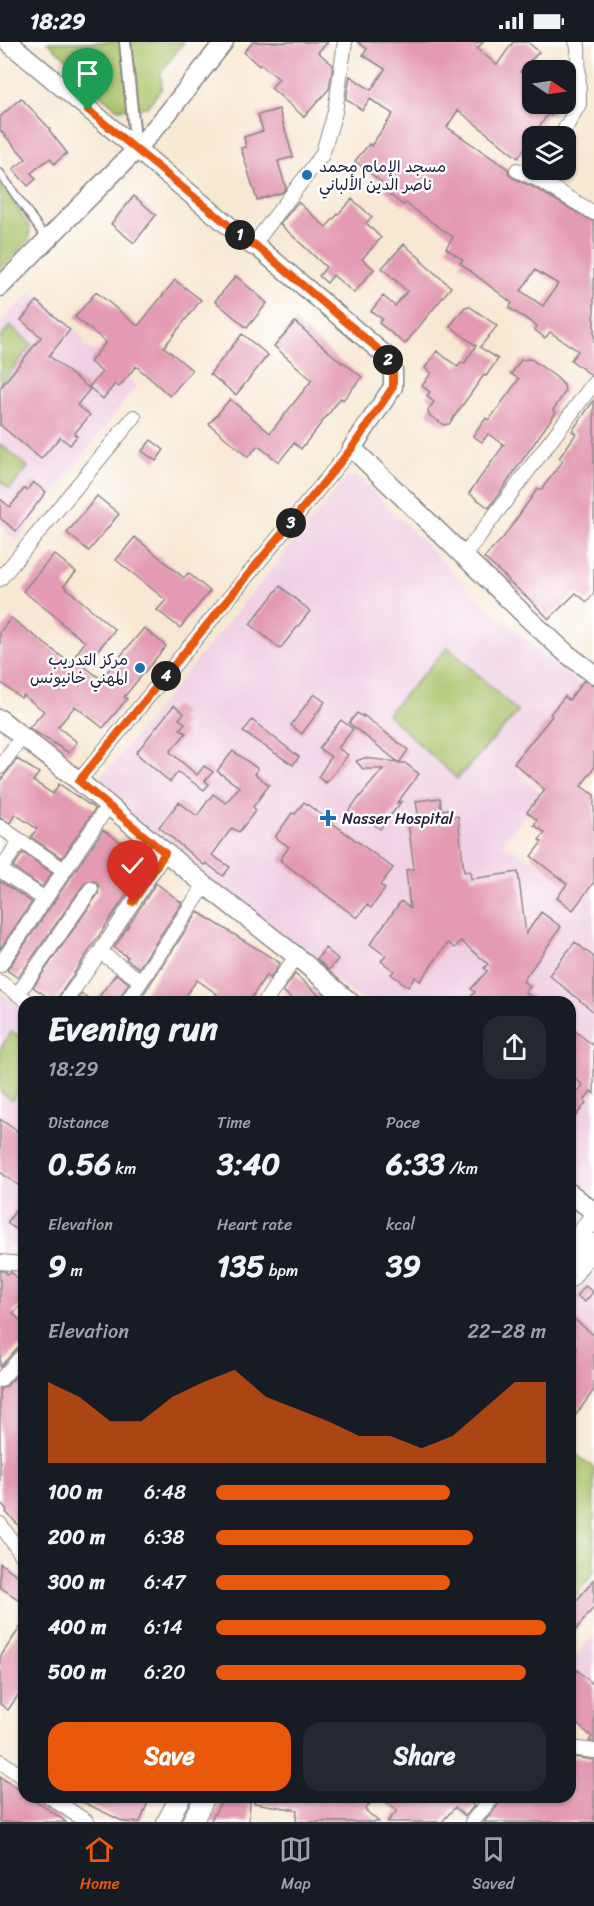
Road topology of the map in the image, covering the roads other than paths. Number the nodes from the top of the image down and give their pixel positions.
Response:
1 (8, 42) edge
2 (126, 42) edge
3 (224, 42) edge
4 (345, 42) edge
5 (578, 43) edge
6 (567, 126) edge
7 (136, 150) junction
8 (517, 170) dead end
9 (522, 171) edge
10 (0, 173) edge
11 (548, 180) edge
12 (594, 213) edge
13 (47, 240) junction
14 (254, 244) junction
15 (0, 287) edge
16 (594, 383) edge
17 (134, 417) dead end
18 (352, 448) junction
19 (463, 557) junction
20 (0, 579) edge
21 (594, 674) edge
22 (0, 719) edge
23 (22, 737) junction
24 (0, 767) edge
25 (79, 781) junction
26 (108, 806) junction
27 (0, 827) edge
28 (21, 841) junction
29 (165, 853) junction
30 (0, 870) edge
31 (64, 870) junction
32 (205, 885) junction
33 (90, 889) dead end
34 (45, 899) junction
35 (100, 952) junction
36 (296, 956) junction
37 (0, 965) edge
38 (141, 981) junction
39 (0, 982) edge
40 (20, 996) edge
41 (24, 996) edge
42 (69, 996) edge
43 (131, 996) edge
44 (269, 996) edge
45 (343, 996) edge
46 (576, 1198) edge
47 (594, 1212) edge
48 (594, 1217) edge
49 (576, 1241) edge
50 (594, 1244) edge
51 (0, 1262) edge
52 (18, 1264) edge
53 (576, 1269) edge
54 (18, 1360) edge
55 (0, 1380) edge
56 (1, 1528) edge
57 (18, 1549) edge
58 (576, 1749) edge
59 (593, 1752) edge
60 (0, 1761) edge
61 (18, 1774) edge
62 (57, 1803) edge
63 (177, 1803) edge
64 (202, 1803) edge
65 (488, 1803) edge
66 (78, 1820) edge
67 (167, 1822) edge
68 (192, 1822) edge
69 (472, 1822) edge

1 - 7 street
2 - 7 street
3 - 7 street
4 - 14 street
5 - 6 street
7 - 13 street
7 - 14 street
8 - 9 street
10 - 13 lane
11 - 12 street
13 - 15 street
14 - 18 street
16 - 19 street
17 - 20 street
18 - 19 street
18 - 25 street
19 - 21 street
22 - 23 street
23 - 24 street
23 - 25 street
25 - 26 street
26 - 29 street
26 - 31 street
27 - 28 street
28 - 30 street
28 - 31 street
29 - 32 street
29 - 35 street
30 - 34 street
31 - 34 street
32 - 36 street
32 - 38 street
33 - 41 street
34 - 37 street
35 - 38 street
35 - 42 street
36 - 44 street
36 - 45 street
38 - 43 street
39 - 40 street
46 - 47 street
48 - 49 main road
50 - 53 main road
51 - 52 street
54 - 55 street
56 - 57 street
58 - 59 street
60 - 61 street
62 - 66 street
63 - 67 main road
64 - 68 main road
65 - 69 street

